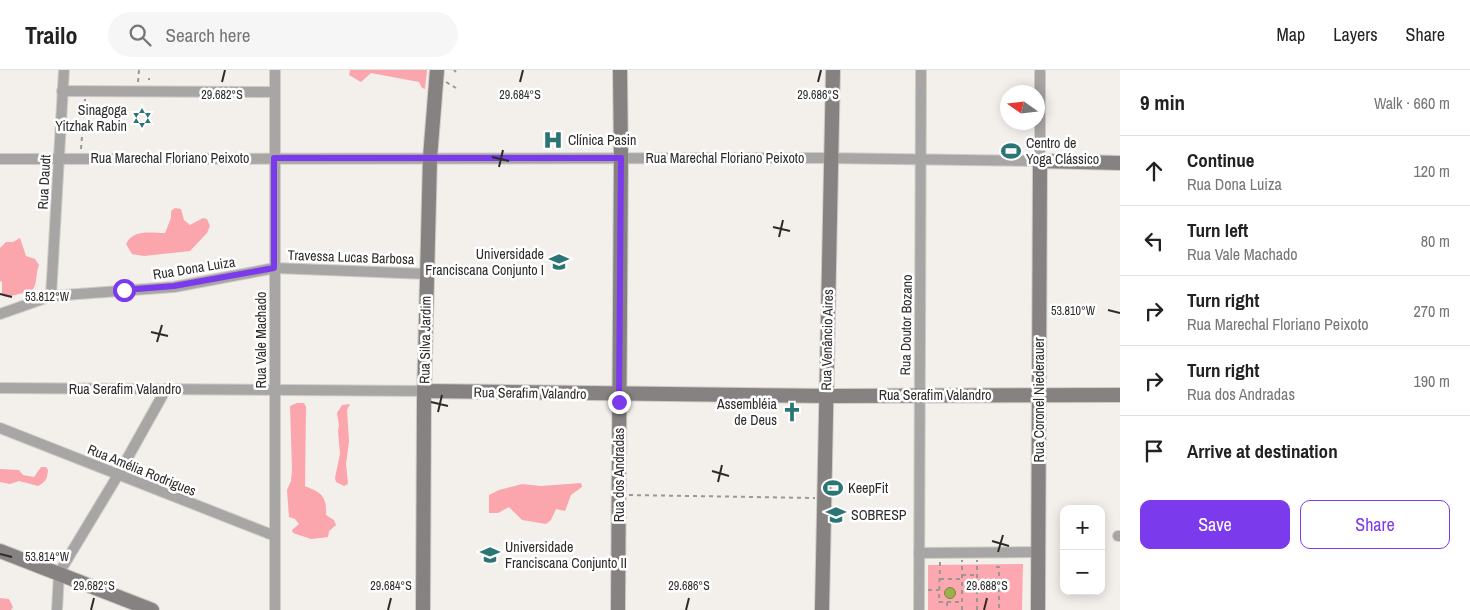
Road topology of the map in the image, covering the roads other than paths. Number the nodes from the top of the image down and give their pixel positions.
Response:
1 (64, 70) edge
2 (275, 70) edge
3 (437, 70) edge
4 (620, 70) edge
5 (833, 70) edge
6 (921, 70) edge
7 (1040, 70) edge
8 (62, 91) junction
9 (275, 92) junction
10 (274, 158) junction
11 (430, 158) junction
12 (621, 158) junction
13 (831, 158) junction
14 (0, 159) edge
15 (59, 159) junction
16 (921, 160) junction
17 (1040, 161) junction
18 (1120, 163) edge
19 (274, 268) junction
20 (427, 274) junction
21 (51, 296) junction
22 (0, 314) edge
23 (0, 388) edge
24 (166, 389) junction
25 (275, 390) junction
26 (424, 391) junction
27 (619, 393) junction
28 (919, 395) junction
29 (1038, 395) junction
30 (1120, 395) edge
31 (826, 396) junction
32 (0, 428) edge
33 (118, 475) junction
34 (275, 536) junction
35 (0, 551) edge
36 (1038, 552) junction
37 (919, 553) junction
38 (59, 574) junction
39 (57, 610) edge
40 (152, 610) edge
41 (275, 610) edge
42 (423, 610) edge
43 (618, 610) edge
44 (822, 610) edge
45 (919, 610) edge
46 (1038, 610) edge

1 - 8 street, Rua Daudt
2 - 9 street, Rua Vale Machado
3 - 11 street, Rua Silva Jardim
4 - 12 street, Rua dos Andradas
5 - 13 street, Rua Venâncio Aires
6 - 16 street, Rua Doutor Bozano
7 - 17 street
8 - 9 street
8 - 15 street, Rua Daudt
9 - 10 street, Rua Vale Machado
10 - 11 street, Rua Marechal Floriano Peixoto
10 - 15 street, Rua Marechal Floriano Peixoto
10 - 19 street, Rua Vale Machado
11 - 12 street, Rua Marechal Floriano Peixoto
11 - 20 street, Rua Silva Jardim
12 - 13 street, Rua Marechal Floriano Peixoto
12 - 27 street, Rua dos Andradas
13 - 16 street, Rua Marechal Floriano Peixoto
13 - 31 street, Rua Venâncio Aires
14 - 15 street, Rua Marechal Floriano Peixoto
15 - 21 street, Rua Daudt
16 - 17 street, Rua Marechal Floriano Peixoto
16 - 28 street, Rua Doutor Bozano
17 - 18 street, Rua Marechal Floriano Peixoto
17 - 29 street, Rua Coronel Niederauer
19 - 20 street, Travessa Lucas Barbosa
19 - 21 street, Rua Dona Luiza
19 - 25 street, Rua Vale Machado
20 - 26 street, Rua Silva Jardim
21 - 22 street, Rua Dona Luiza
23 - 24 street, Rua Serafim Valandro
24 - 25 street, Rua Serafim Valandro
24 - 33 street
25 - 26 street, Rua Serafim Valandro
25 - 34 street, Rua Vale Machado
26 - 27 street, Rua Serafim Valandro
26 - 42 street, Rua Silva Jardim
27 - 31 street, Rua Serafim Valandro
27 - 43 street, Rua dos Andradas
28 - 29 street, Rua Serafim Valandro
28 - 31 street, Rua Serafim Valandro
28 - 37 street, Rua Doutor Bozano
29 - 30 street, Rua Serafim Valandro
29 - 36 street, Rua Coronel Niederauer
31 - 44 street, Rua Venâncio Aires
32 - 33 street, Rua Amélia Rodrigues
33 - 34 street, Rua Amélia Rodrigues
33 - 38 street
34 - 41 street, Rua Vale Machado
35 - 38 street
36 - 37 street
36 - 46 street, Rua Coronel Niederauer
37 - 45 street, Rua Doutor Bozano
38 - 39 street
38 - 40 street

